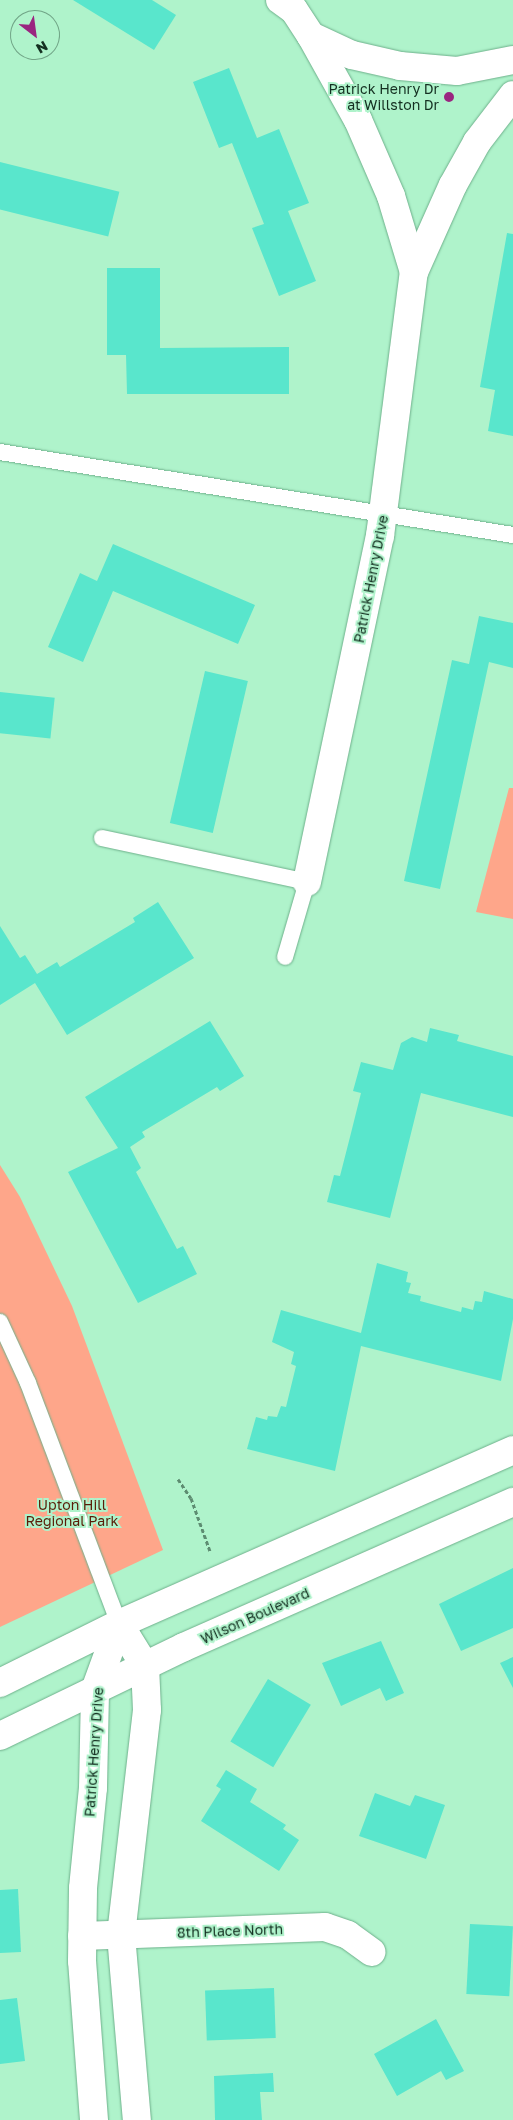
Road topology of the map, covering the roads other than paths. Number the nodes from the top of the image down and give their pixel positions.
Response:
1 (289, 3) edge
2 (311, 36) junction
3 (513, 60) edge
4 (513, 95) edge
5 (414, 272) junction
6 (0, 452) edge
7 (383, 515) junction
8 (513, 534) edge
9 (102, 838) dead end
10 (307, 882) junction
11 (285, 957) dead end
12 (0, 1322) edge
13 (513, 1450) edge
14 (513, 1502) edge
15 (119, 1624) junction
16 (145, 1666) junction
17 (0, 1683) edge
18 (95, 1690) junction
19 (0, 1736) edge
20 (122, 1935) junction
21 (82, 1936) junction
22 (371, 1952) dead end
23 (94, 2120) edge
24 (137, 2120) edge

1 - 2 street, Patrick Henry Drive
2 - 3 street
2 - 5 street, Patrick Henry Drive
4 - 5 street, Patrick Henry Drive
5 - 7 street, Patrick Henry Drive
6 - 7 lane
7 - 8 lane
7 - 10 street, Patrick Henry Drive
9 - 10 lane
10 - 11 lane
12 - 15 lane
13 - 15 street
14 - 16 street, Wilson Boulevard
15 - 16 street
15 - 17 street
15 - 18 street, Patrick Henry Drive
16 - 18 street, Wilson Boulevard
16 - 20 street
18 - 19 street, Wilson Boulevard
18 - 21 street, Patrick Henry Drive
20 - 21 street, 8th Place North
20 - 22 street, 8th Place North
20 - 24 street
21 - 23 street, Patrick Henry Drive

